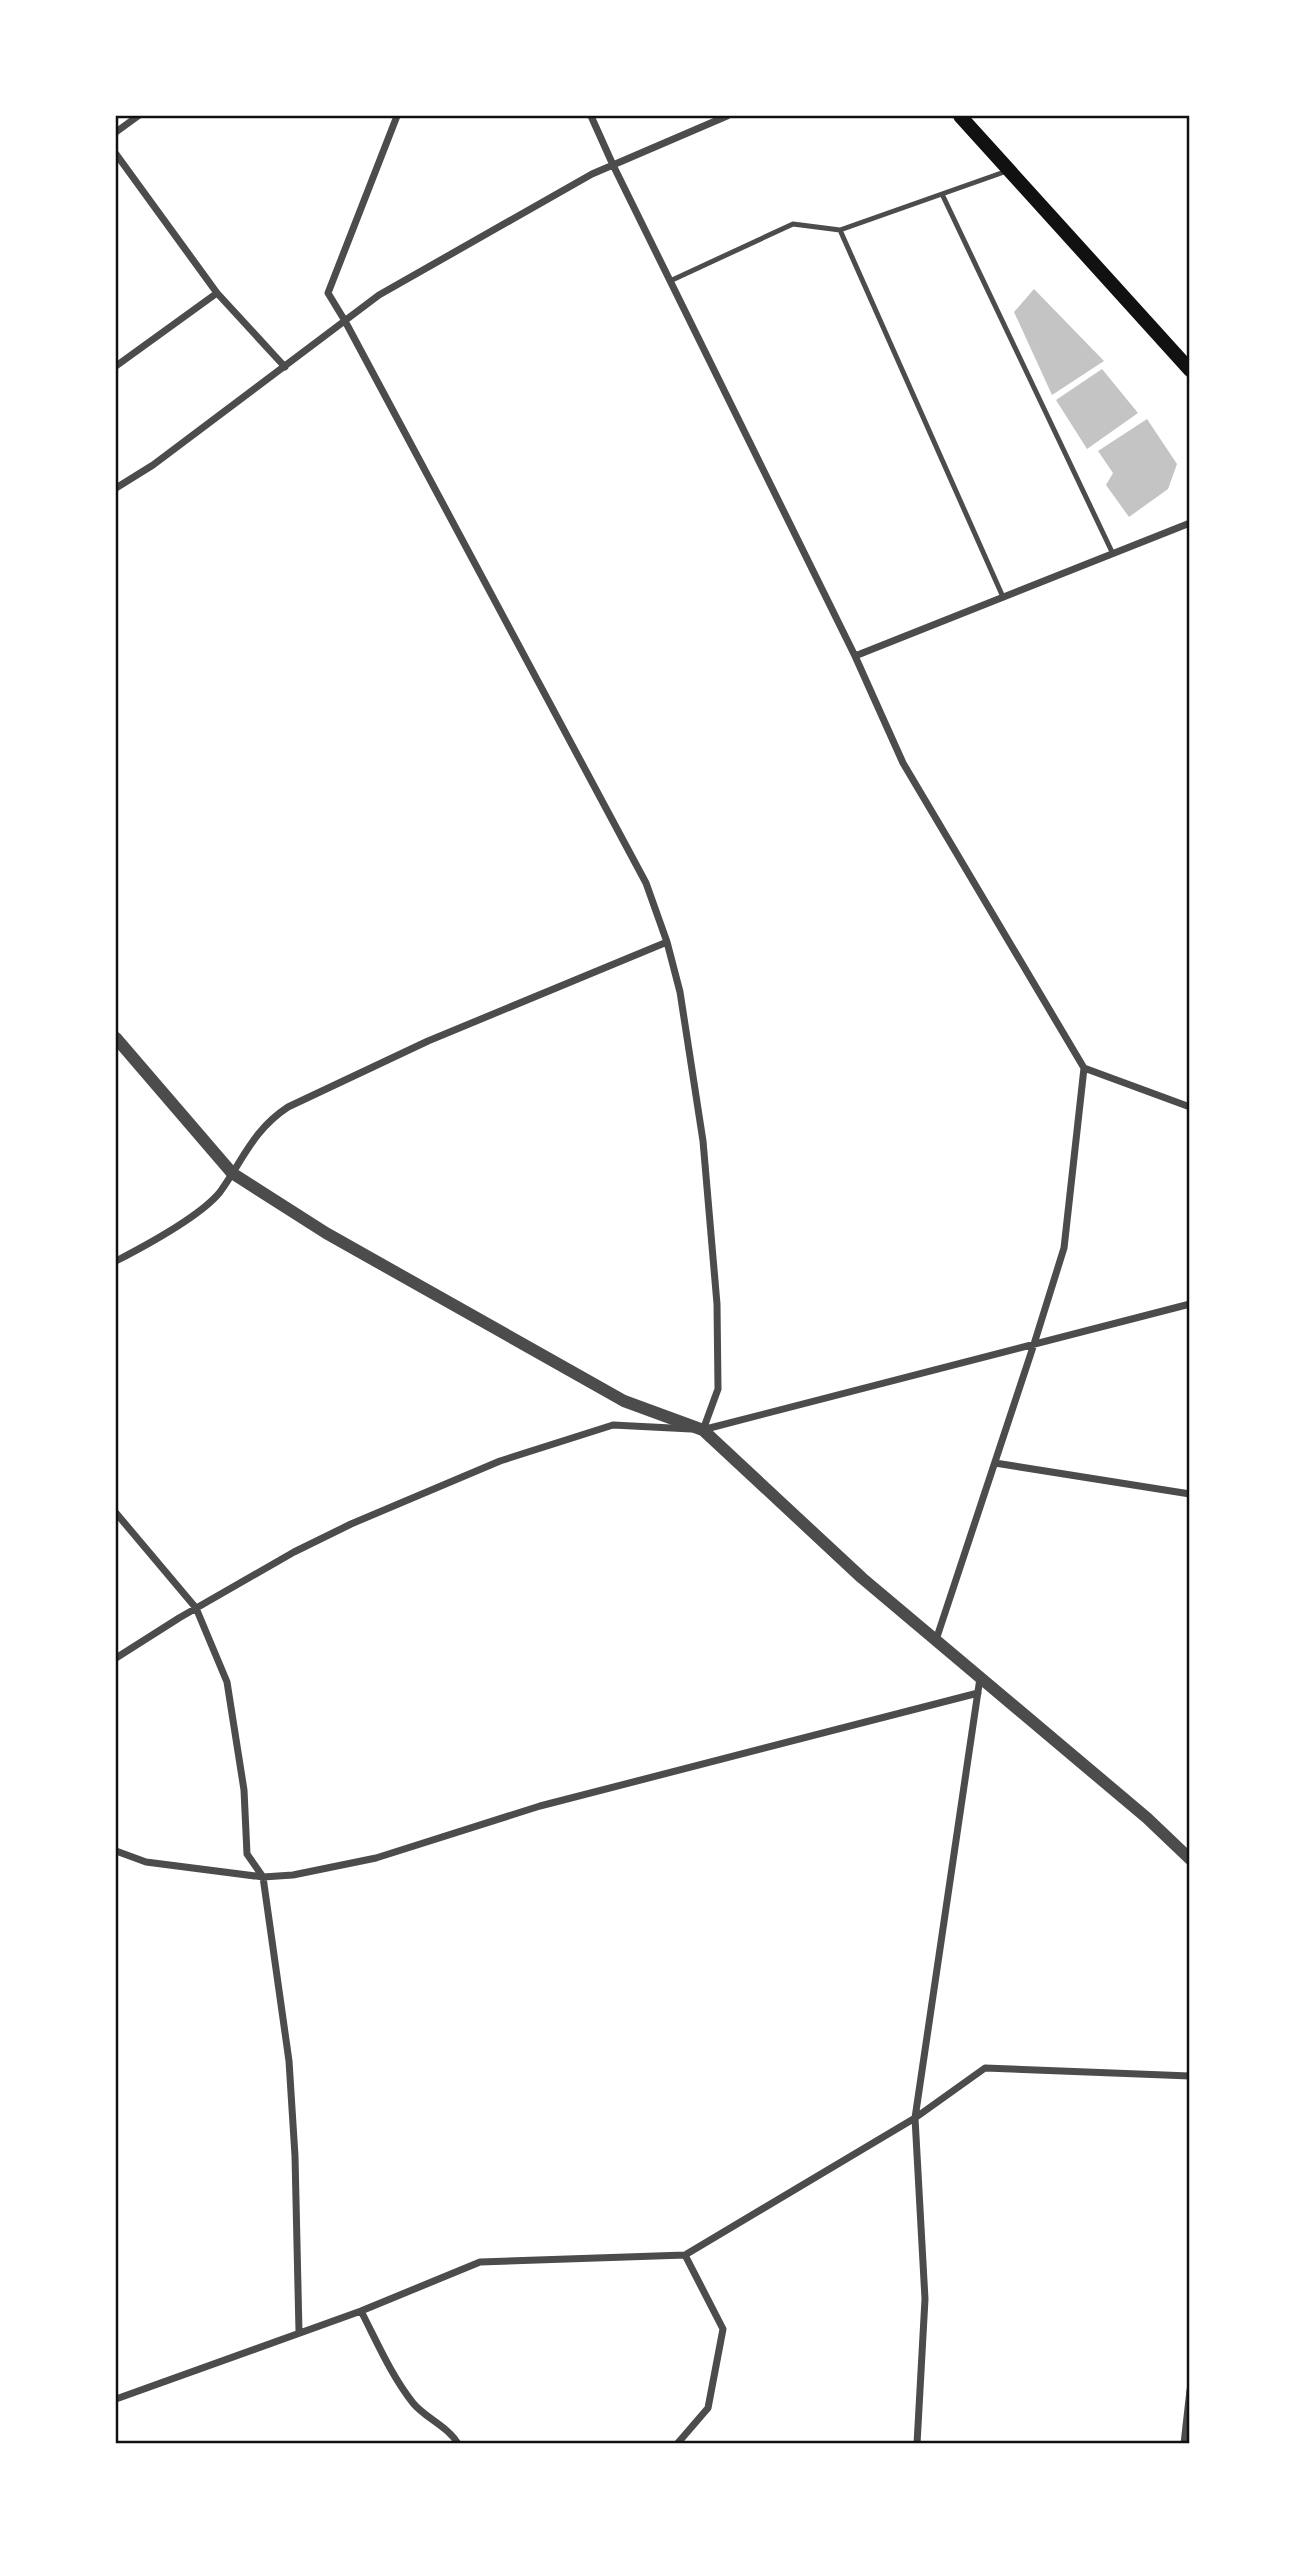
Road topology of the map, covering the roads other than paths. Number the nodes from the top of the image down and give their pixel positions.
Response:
1 (138, 116) edge
2 (397, 116) edge
3 (591, 116) edge
4 (727, 116) edge
5 (960, 116) edge
6 (116, 132) edge
7 (116, 153) edge
8 (613, 165) junction
9 (1010, 170) junction
10 (942, 194) junction
11 (840, 230) junction
12 (670, 281) junction
13 (217, 293) junction
14 (345, 321) junction
15 (116, 366) edge
16 (285, 366) junction
17 (1189, 370) edge
18 (116, 488) edge
19 (1189, 523) edge
20 (1113, 554) junction
21 (1003, 597) junction
22 (855, 656) junction
23 (667, 942) junction
24 (116, 1038) edge
25 (1084, 1068) junction
26 (1189, 1107) edge
27 (232, 1173) junction
28 (116, 1261) edge
29 (1189, 1304) edge
30 (1034, 1344) junction
31 (703, 1430) junction
32 (995, 1463) junction
33 (1189, 1494) edge
34 (116, 1513) edge
35 (196, 1608) junction
36 (936, 1640) junction
37 (116, 1658) edge
38 (980, 1677) junction
39 (978, 1693) junction
40 (116, 1851) edge
41 (1189, 1859) edge
42 (262, 1877) junction
43 (1189, 2076) edge
44 (915, 2118) junction
45 (685, 2255) junction
46 (361, 2311) junction
47 (299, 2332) junction
48 (1189, 2390) edge
49 (116, 2399) edge
50 (458, 2444) edge
51 (677, 2444) edge
52 (917, 2444) edge
53 (1184, 2444) edge

1 - 6 street
2 - 14 street
3 - 8 street
4 - 8 street
5 - 9 main road
7 - 13 street
8 - 12 street
8 - 14 street
9 - 10 lane
9 - 17 main road
10 - 11 lane
10 - 20 lane
11 - 12 lane
11 - 21 lane
12 - 22 street
13 - 15 street
13 - 16 street
14 - 16 street
14 - 23 street
16 - 18 street
19 - 20 street
20 - 21 street
21 - 22 street
22 - 25 street
23 - 27 street
23 - 31 street
24 - 27 street
25 - 26 street
25 - 30 street
27 - 28 street
27 - 31 street
29 - 30 street
30 - 31 street
30 - 32 street
31 - 35 street
31 - 36 street
32 - 33 street
32 - 36 street
34 - 35 street
35 - 37 street
35 - 42 street
36 - 38 street
38 - 39 street
38 - 41 street
39 - 42 street
39 - 44 street
40 - 42 street
42 - 47 street
43 - 44 street
44 - 45 street
44 - 52 street
45 - 46 street
45 - 51 street
46 - 47 street
46 - 50 street
47 - 49 street
48 - 53 street

